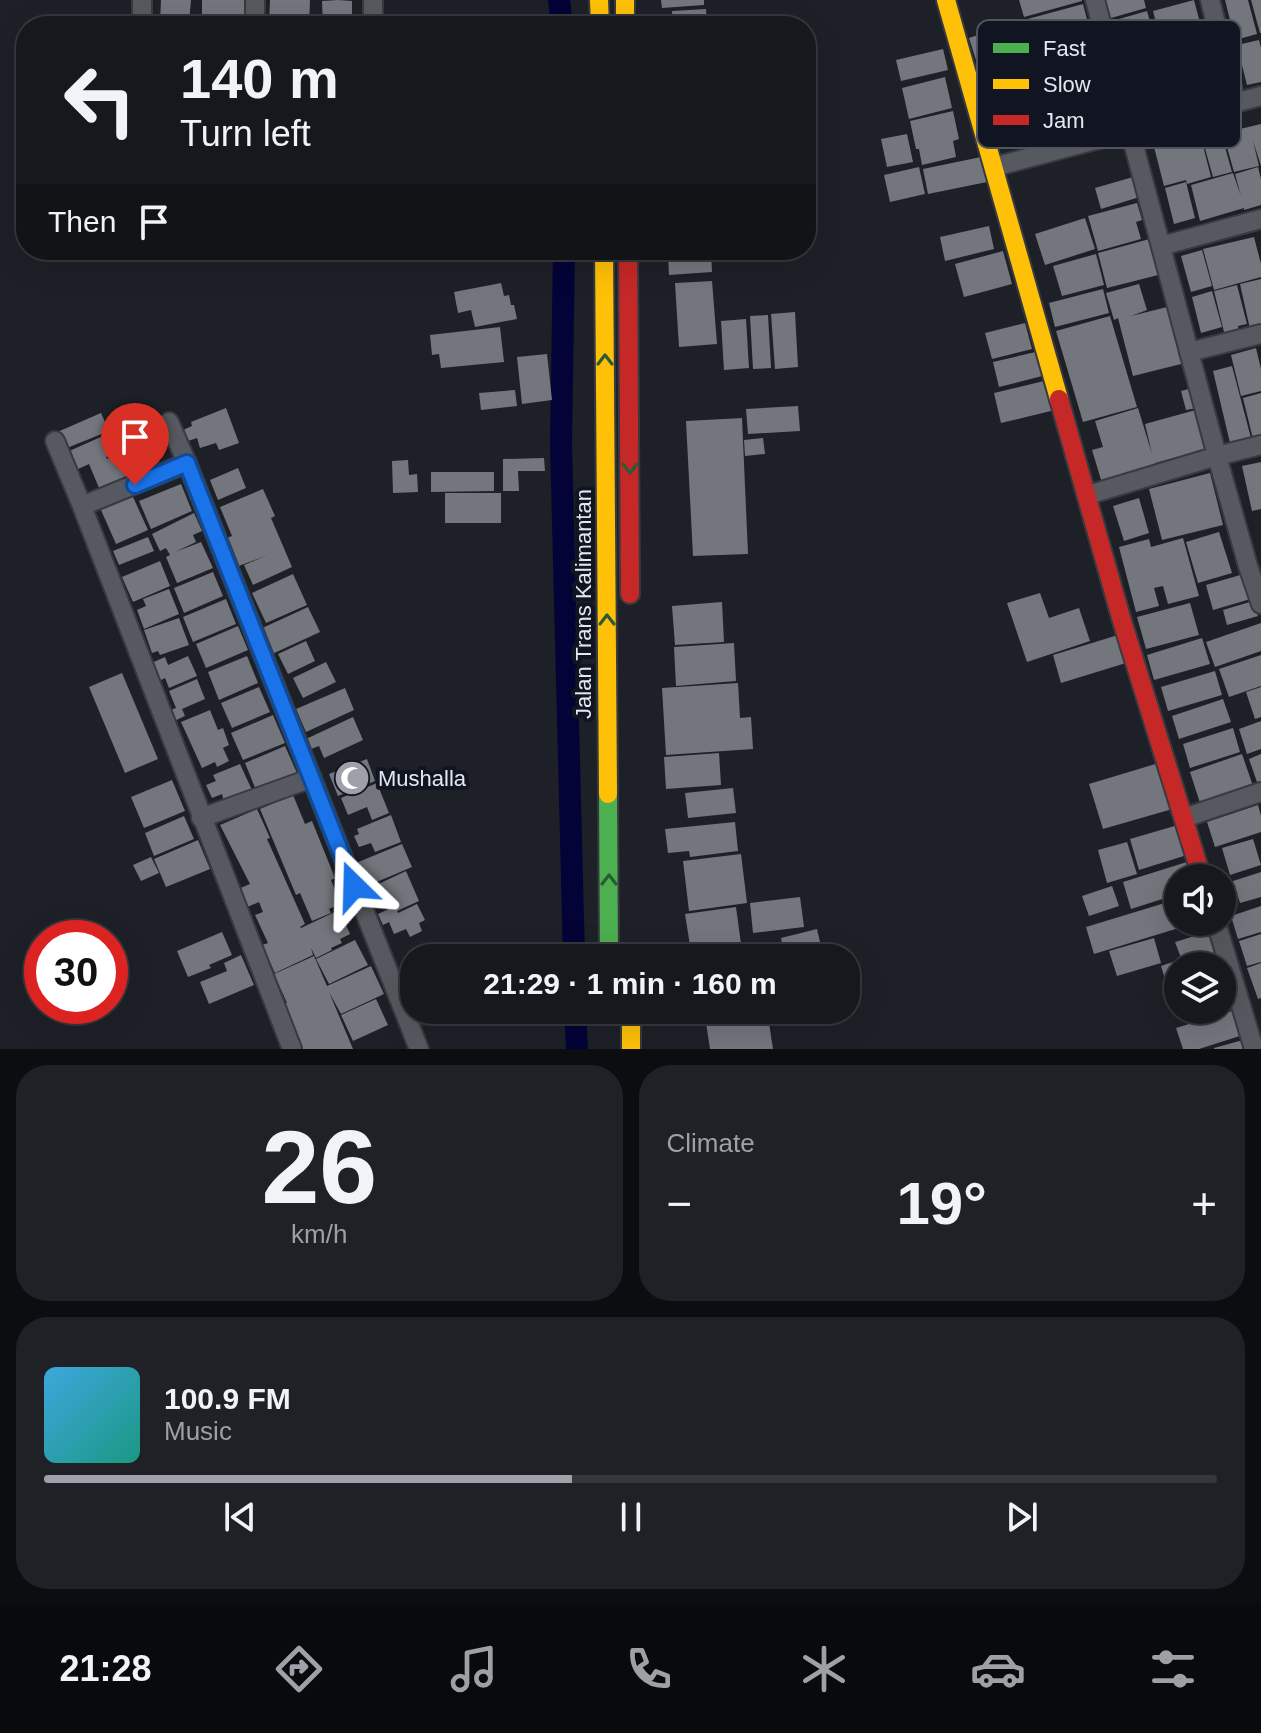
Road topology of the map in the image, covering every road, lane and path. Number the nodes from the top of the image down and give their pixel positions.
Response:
1 (946, 0) edge
2 (1095, 0) edge
3 (1210, 0) edge
4 (1100, 20) edge
5 (1215, 20) edge
6 (1261, 96) edge
7 (1241, 102) edge
8 (977, 108) edge
9 (989, 148) edge
10 (1064, 148) edge
11 (1135, 148) edge
12 (994, 167) junction
13 (1261, 219) edge
14 (1161, 246) junction
15 (604, 260) edge
16 (628, 260) edge
17 (1261, 334) edge
18 (1189, 352) junction
19 (169, 422) dead end
20 (55, 441) dead end
21 (1261, 445) edge
22 (1217, 456) junction
23 (187, 463) junction
24 (1088, 495) junction
25 (82, 506) junction
26 (1254, 565) edge
27 (1261, 604) edge
28 (630, 606) dead end
29 (312, 778) junction
30 (1261, 792) edge
31 (201, 818) junction
32 (1184, 818) junction
33 (1198, 864) edge
34 (1220, 936) edge
35 (609, 944) edge
36 (631, 1024) edge
37 (292, 1049) edge
38 (419, 1049) edge
39 (631, 1049) edge
40 (1254, 1049) edge

1 - 8 main road
2 - 4 street
3 - 5 street
6 - 7 street
9 - 12 main road
10 - 12 street
11 - 14 street
12 - 24 main road
13 - 14 street
14 - 18 street
35 -> 15 main road, Jalan Trans Kalimantan
16 -> 28 main road
17 - 18 street
18 - 22 street
19 - 23 street
20 - 25 street
21 - 22 street
22 - 24 street
22 - 26 street
23 - 25 street
23 - 29 street
24 - 32 main road
25 - 31 street
26 - 27 street
29 - 31 street
29 - 38 street
30 - 32 street
31 - 37 street
32 - 33 main road
34 - 40 street
36 - 39 main road

